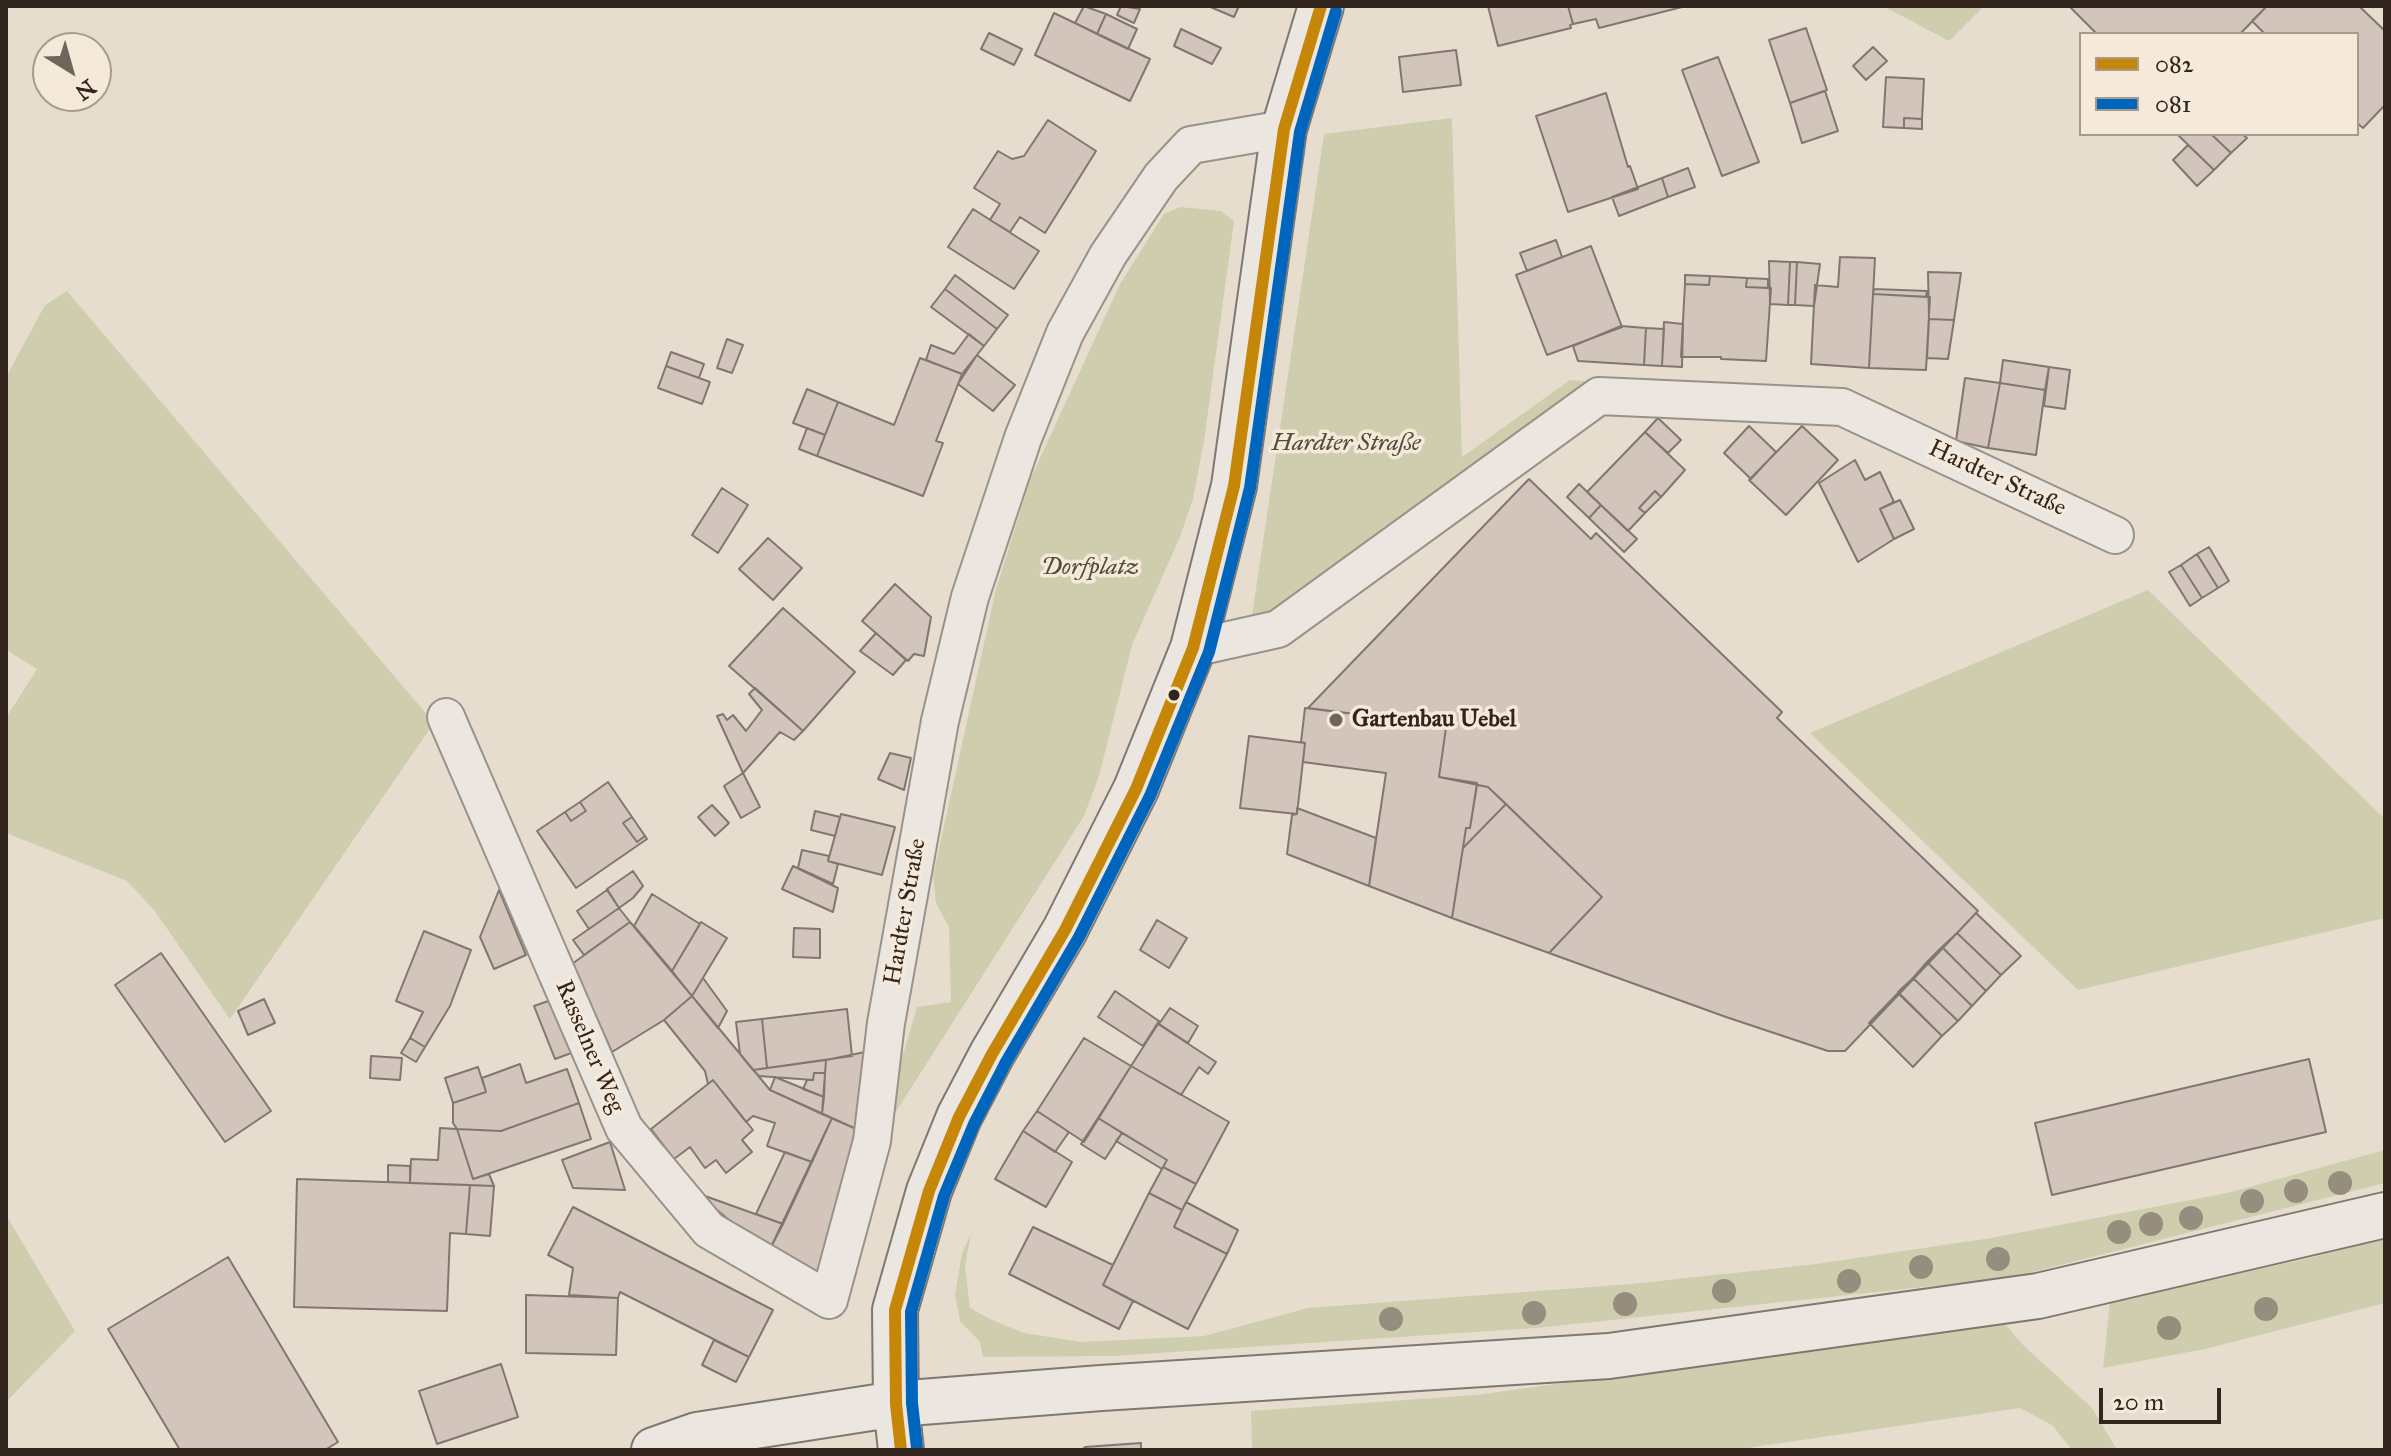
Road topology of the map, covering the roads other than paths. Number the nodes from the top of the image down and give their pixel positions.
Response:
1 (1321, 6) edge
2 (1284, 129) junction
3 (2115, 535) dead end
4 (1193, 648) junction
5 (446, 717) dead end
6 (2385, 1215) edge
7 (829, 1300) joint
8 (896, 1404) junction
9 (654, 1450) edge
10 (901, 1450) edge

1 - 2 street
2 - 4 street
2 - 7 street, Hardter Straße
3 - 4 street, Hardter Straße
4 - 8 street
5 - 7 street, Rasselner Weg
6 - 8 street
8 - 9 street
8 - 10 street

